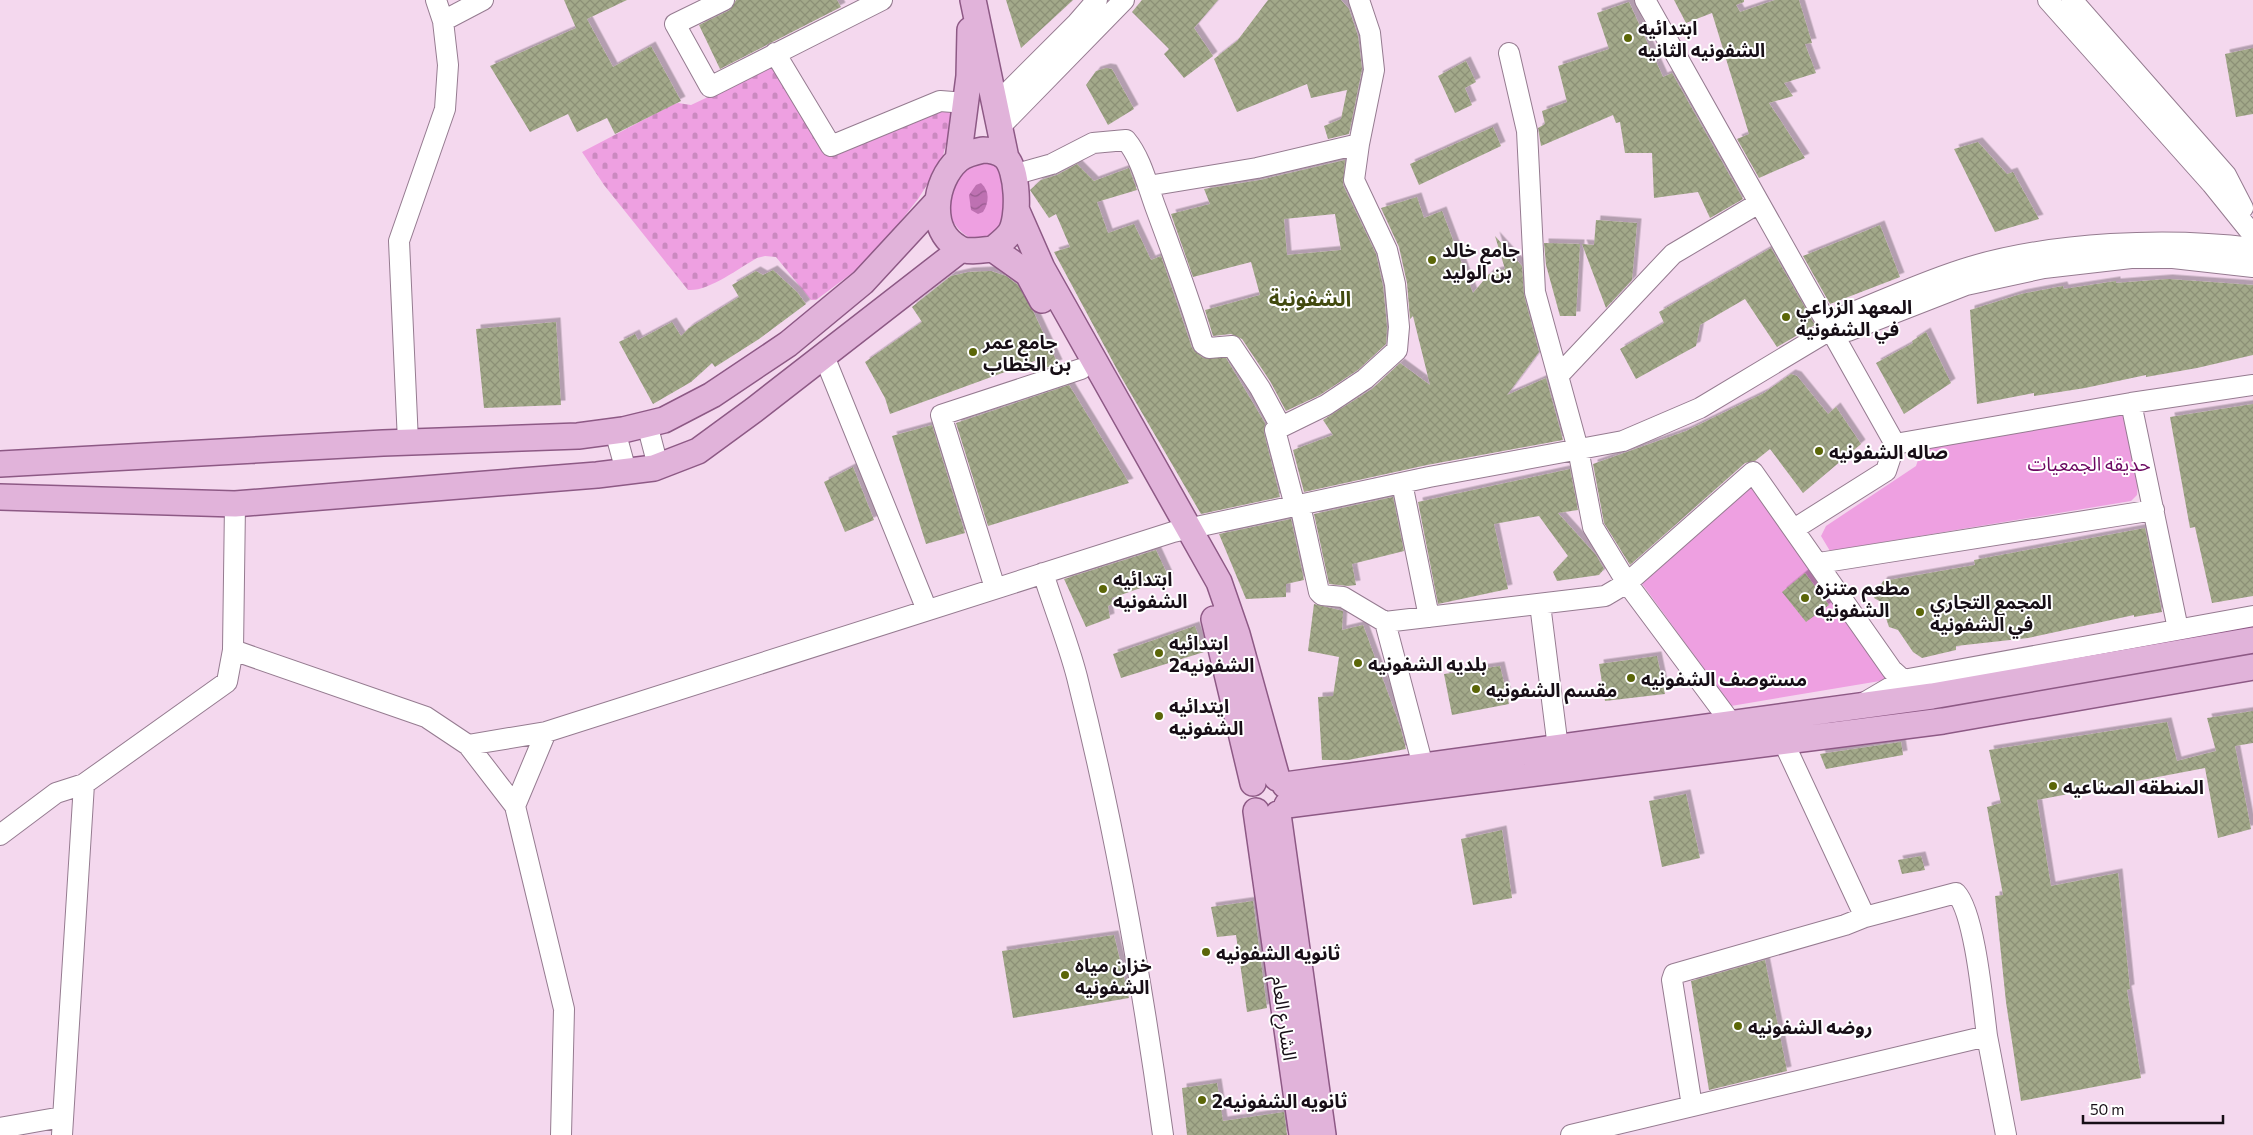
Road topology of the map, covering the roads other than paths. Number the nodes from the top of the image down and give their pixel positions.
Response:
1 (436, 0) edge
2 (483, 0) edge
3 (724, 0) edge
4 (882, 0) edge
5 (972, 0) edge
6 (1097, 0) edge
7 (1124, 0) edge
8 (1359, 0) edge
9 (1644, 0) edge
10 (2048, 0) edge
11 (2072, 0) edge
12 (686, 8) edge
13 (444, 21) junction
14 (775, 53) junction
15 (1508, 53) dead end
16 (966, 103) junction
17 (997, 116) junction
18 (1359, 144) junction
19 (958, 160) junction
20 (1010, 166) junction
21 (1148, 186) junction
22 (936, 203) junction
23 (1759, 203) junction
24 (1017, 211) junction
25 (2253, 227) edge
26 (2253, 235) edge
27 (2253, 248) edge
28 (993, 249) junction
29 (960, 250) junction
30 (2253, 267) edge
31 (1830, 330) junction
32 (824, 356) junction
33 (1081, 369) junction
34 (1558, 376) junction
35 (2253, 385) edge
36 (2131, 403) junction
37 (647, 424) junction
38 (1281, 427) junction
39 (615, 431) junction
40 (408, 442) junction
41 (1895, 444) junction
42 (1578, 449) junction
43 (0, 464) edge
44 (658, 466) junction
45 (626, 471) junction
46 (1402, 483) junction
47 (0, 497) edge
48 (235, 504) junction
49 (1298, 505) junction
50 (2154, 510) junction
51 (1181, 530) junction
52 (1794, 530) junction
53 (1818, 563) junction
54 (1043, 573) junction
55 (1627, 583) junction
56 (995, 588) junction
57 (1540, 604) junction
58 (927, 610) junction
59 (2253, 616) edge
60 (1429, 617) junction
61 (1385, 622) junction
62 (2178, 629) junction
63 (2253, 640) edge
64 (234, 650) junction
65 (2253, 667) edge
66 (1903, 680) junction
67 (1858, 706) junction
68 (1732, 724) junction
69 (546, 732) junction
70 (1783, 741) junction
71 (468, 745) junction
72 (1558, 748) junction
73 (1423, 766) junction
74 (84, 784) junction
75 (1277, 799) junction
76 (515, 806) junction
77 (0, 835) edge
78 (1864, 916) junction
79 (1987, 1036) junction
80 (1692, 1106) junction
81 (62, 1126) edge
82 (0, 1128) edge
83 (561, 1135) edge
84 (1163, 1135) edge
85 (1302, 1135) edge
86 (1324, 1135) edge
87 (1571, 1135) edge
88 (2006, 1135) edge

1 - 13 street
2 - 13 street
3 - 12 street
4 - 14 street
5 - 16 main road
5 - 17 main road
6 - 17 street
7 - 17 street
8 - 18 street
9 - 23 street
10 - 26 street
11 - 25 street
12 - 14 street
13 - 40 street
14 - 16 street
15 - 34 street
16 - 19 main road
17 - 20 main road
18 - 21 street
18 - 38 street
19 - 20 main road
19 - 22 main road
20 - 21 street
20 - 24 main road
21 - 38 street
22 - 29 main road
22 - 37 main road
23 - 31 street
23 - 34 street
24 - 28 main road
24 - 51 main road
27 - 31 street
28 - 29 main road
28 - 33 main road
29 - 32 main road
30 - 31 street
31 - 41 street
31 - 42 street
32 - 44 main road
32 - 58 street
33 - 51 main road
33 - 56 street
34 - 42 street
35 - 36 street
36 - 41 street
36 - 50 street
37 - 39 main road
37 - 44 street
38 - 49 street
39 - 40 main road
39 - 45 street
40 - 43 main road
41 - 52 street
42 - 46 street
42 - 55 street
44 - 45 main road
45 - 48 main road
46 - 49 street
46 - 60 street
47 - 48 main road
48 - 64 street
49 - 51 street
49 - 61 street
50 - 53 street
50 - 62 street
51 - 54 street
51 - 75 main road
51 - 75 main road
52 - 53 street
52 - 55 street
53 - 66 street
54 - 56 street
54 - 84 street
55 - 57 street
55 - 68 street
56 - 58 street
57 - 60 street
57 - 72 street
58 - 69 street
59 - 62 street
60 - 61 street
61 - 73 street
62 - 66 street
63 - 67 main road
64 - 71 street
64 - 74 street
65 - 70 main road
66 - 67 street
67 - 68 main road
68 - 72 main road
69 - 71 street
69 - 76 street
70 - 75 main road
70 - 78 street
71 - 76 street
72 - 73 main road
73 - 75 main road
74 - 77 street
74 - 81 street
75 - 85 main road, الشارع العام
75 - 86 main road, الشارع العام
76 - 83 street
78 - 79 street
78 - 80 street
79 - 80 street
79 - 88 street
80 - 87 street
81 - 82 street

